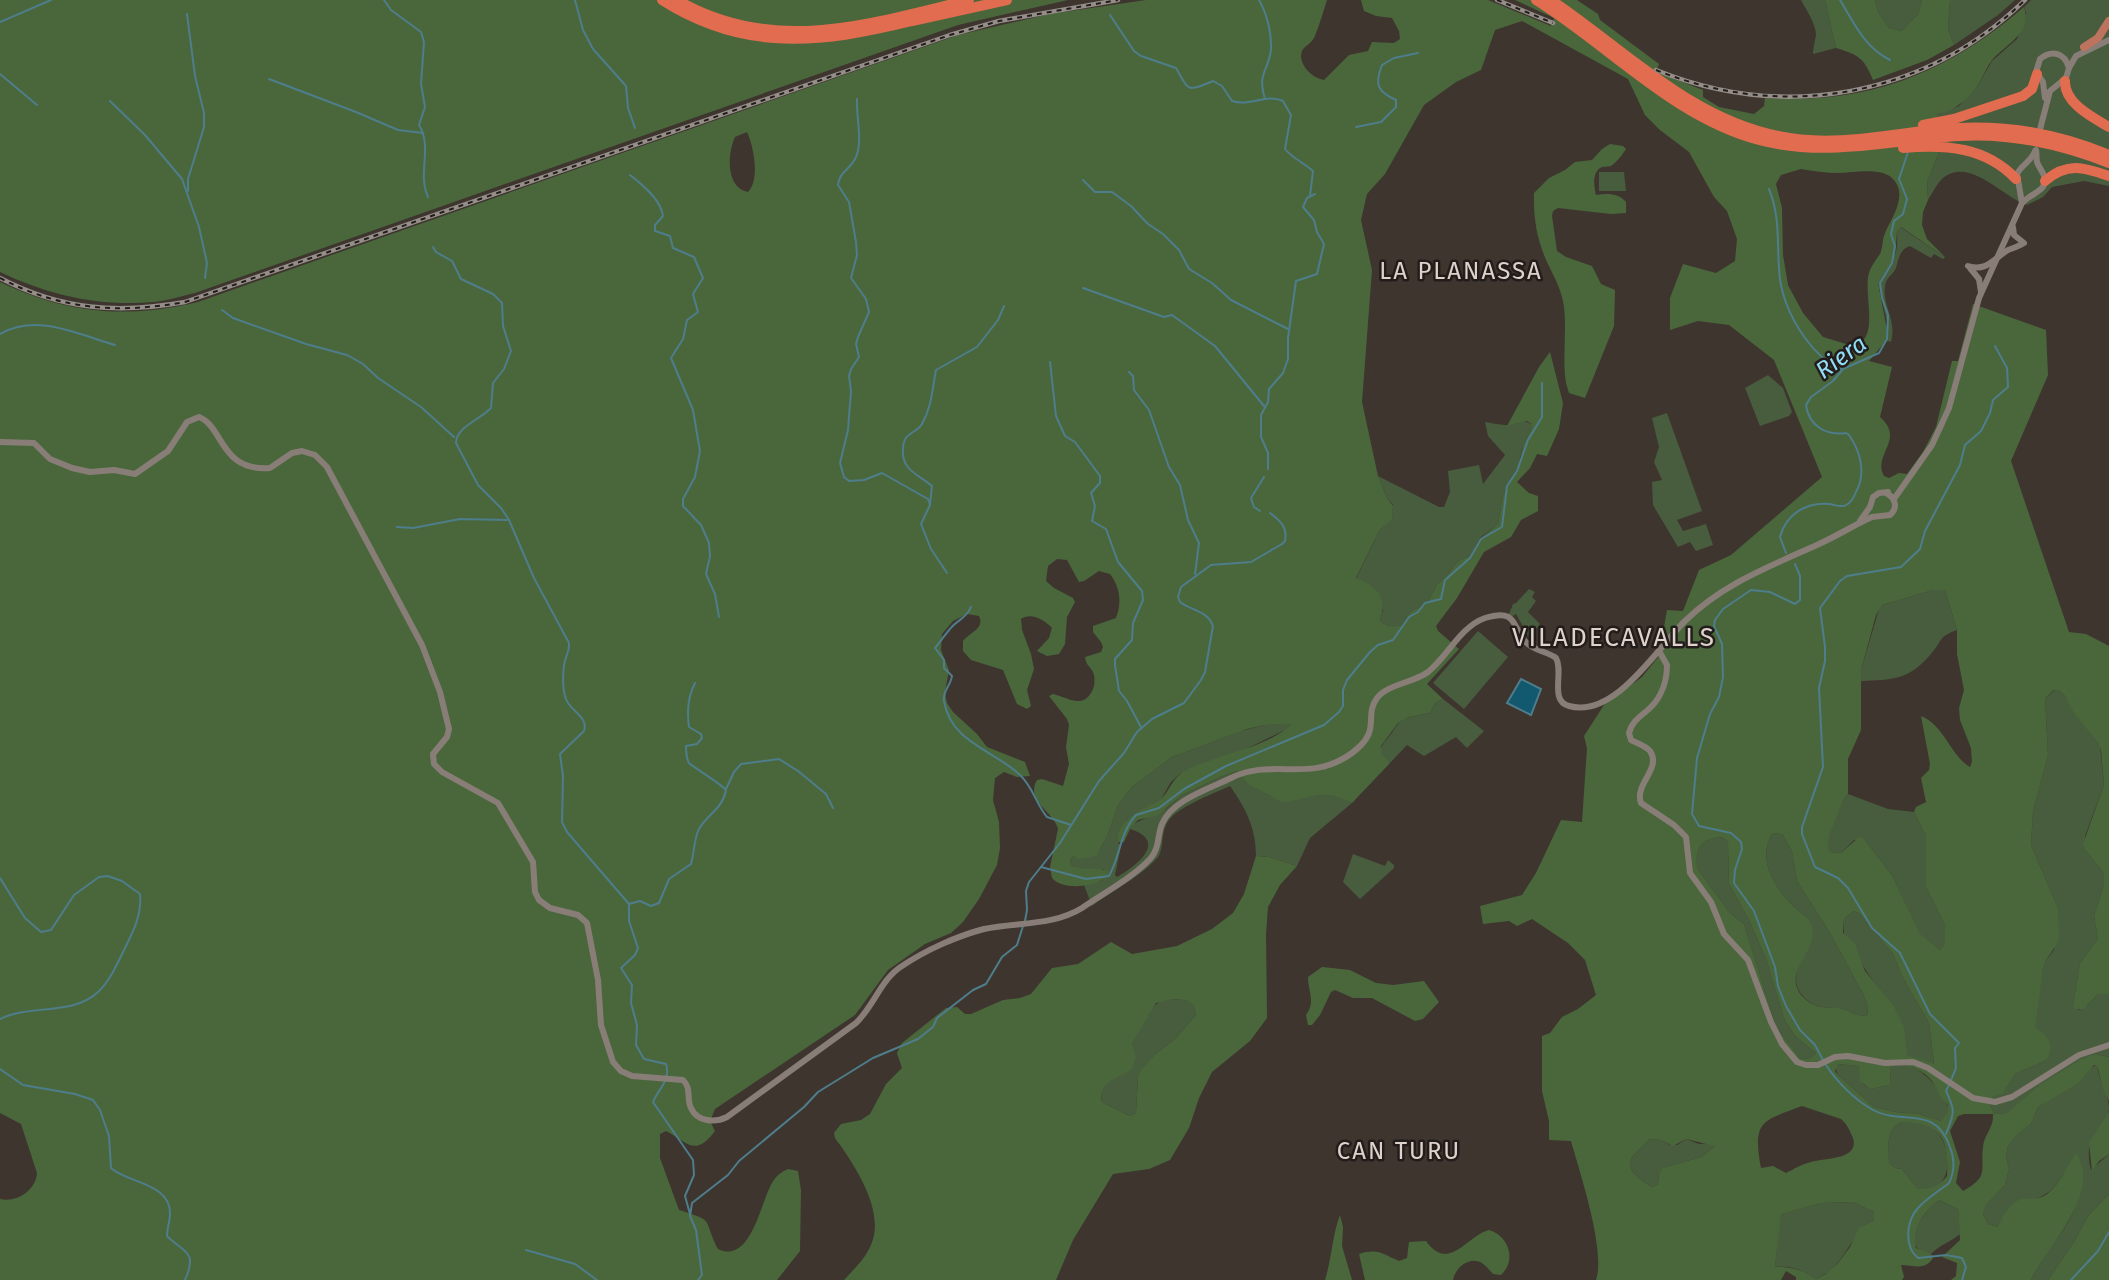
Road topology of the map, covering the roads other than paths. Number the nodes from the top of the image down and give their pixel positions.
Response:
1 (662, 0) edge
2 (677, 0) edge
3 (969, 0) edge
4 (1007, 0) edge
5 (1536, 0) edge
6 (1551, 0) edge
7 (2109, 22) edge
8 (2105, 41) edge
9 (2084, 47) junction
10 (2063, 57) junction
11 (2069, 68) junction
12 (2040, 78) junction
13 (2060, 83) junction
14 (2045, 104) junction
15 (1725, 119) junction
16 (2109, 127) edge
17 (2036, 148) junction
18 (1813, 149) junction
19 (2109, 155) edge
20 (2109, 163) edge
21 (2026, 165) junction
22 (2039, 167) junction
23 (2109, 176) edge
24 (2045, 181) junction
25 (2018, 184) junction
26 (2032, 193) junction
27 (2022, 203) junction
28 (2012, 225) junction
29 (1996, 259) junction
30 (1981, 294) junction
31 (0, 442) edge
32 (1901, 487) junction
33 (1886, 493) junction
34 (1894, 499) junction
35 (1870, 507) junction
36 (1877, 516) junction
37 (1853, 527) junction
38 (1659, 651) junction
39 (2109, 1045) edge

1 - 4 highway
2 - 3 highway
5 - 18 highway
6 - 15 highway
7 - 9 main road
8 - 9 street
8 - 11 street
9 - 10 street
10 - 11 street
10 - 12 street
11 - 13 street
12 - 13 street
12 - 14 street
12 - 15 highway
13 - 14 street
13 - 16 highway
14 - 17 street
15 - 19 highway
17 - 21 street
17 - 22 street
18 - 20 highway
18 - 25 highway
21 - 22 street
21 - 25 street
22 - 24 street
23 - 24 highway
24 - 26 street
25 - 26 street
25 - 27 street
26 - 27 street
27 - 28 street
28 - 29 street
28 - 29 street
29 - 30 street
29 - 30 street
30 - 32 street
31 - 38 street
32 - 33 street
32 - 34 street
33 - 34 street
33 - 35 street
34 - 36 street
35 - 36 street
35 - 37 street
36 - 37 street
37 - 38 street
38 - 39 street

